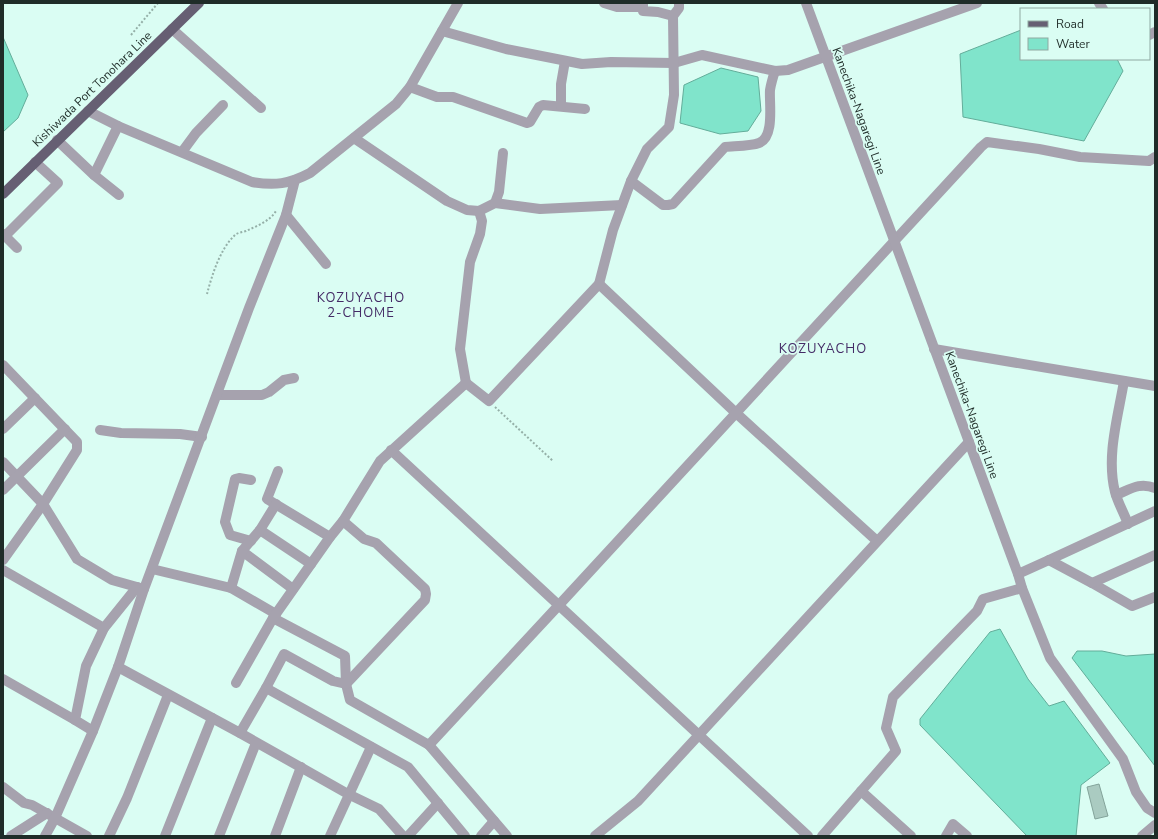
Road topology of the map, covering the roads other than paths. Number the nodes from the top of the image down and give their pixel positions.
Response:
1 (199, 3) edge
2 (458, 3) edge
3 (604, 3) edge
4 (679, 3) edge
5 (806, 3) edge
6 (977, 3) edge
7 (643, 5) edge
8 (673, 16) junction
9 (172, 29) junction
10 (442, 31) junction
11 (826, 58) junction
12 (565, 61) junction
13 (674, 63) junction
14 (775, 72) junction
15 (410, 87) junction
16 (223, 105) dead end
17 (561, 106) junction
18 (261, 108) dead end
19 (585, 109) dead end
20 (88, 111) junction
21 (118, 126) junction
22 (354, 138) junction
23 (57, 140) junction
24 (182, 152) junction
25 (504, 154) dead end
26 (1155, 157) edge
27 (35, 162) junction
28 (94, 175) junction
29 (295, 180) junction
30 (631, 181) junction
31 (3, 194) edge
32 (119, 195) dead end
33 (495, 203) junction
34 (622, 205) junction
35 (479, 211) junction
36 (282, 212) junction
37 (4, 235) edge
38 (894, 240) junction
39 (17, 248) dead end
40 (326, 264) dead end
41 (599, 284) junction
42 (934, 349) junction
43 (3, 365) edge
44 (294, 378) dead end
45 (1124, 381) junction
46 (466, 382) junction
47 (1155, 386) edge
48 (217, 395) junction
49 (35, 398) junction
50 (736, 413) junction
51 (3, 429) edge
52 (65, 429) junction
53 (100, 430) dead end
54 (202, 437) junction
55 (968, 442) junction
56 (391, 450) junction
57 (3, 462) edge
58 (278, 471) dead end
59 (17, 476) junction
60 (251, 480) dead end
61 (1155, 488) edge
62 (3, 490) edge
63 (1116, 495) junction
64 (44, 504) junction
65 (276, 504) junction
66 (1155, 511) edge
67 (343, 521) junction
68 (1128, 524) junction
69 (260, 530) junction
70 (330, 537) junction
71 (251, 541) junction
72 (877, 541) junction
73 (242, 551) junction
74 (1155, 555) edge
75 (3, 560) edge
76 (1049, 560) junction
77 (311, 564) junction
78 (152, 569) junction
79 (3, 570) edge
80 (1018, 574) junction
81 (1092, 583) junction
82 (141, 588) junction
83 (231, 588) junction
84 (1022, 588) junction
85 (294, 589) junction
86 (1155, 597) edge
87 (559, 606) junction
88 (275, 616) junction
89 (104, 628) junction
90 (118, 667) junction
91 (3, 679) edge
92 (236, 683) dead end
93 (346, 684) junction
94 (266, 688) junction
95 (168, 695) junction
96 (212, 718) junction
97 (75, 720) junction
98 (93, 731) junction
99 (240, 732) junction
100 (699, 735) junction
101 (256, 743) junction
102 (429, 745) junction
103 (370, 747) junction
104 (301, 767) junction
105 (3, 787) edge
106 (861, 791) junction
107 (348, 794) junction
108 (438, 803) junction
109 (1155, 813) edge
110 (51, 815) junction
111 (494, 822) junction
112 (1155, 825) edge
113 (828, 834) edge
114 (11, 836) edge
115 (45, 836) edge
116 (87, 836) edge
117 (109, 836) edge
118 (165, 836) edge
119 (219, 836) edge
120 (276, 836) edge
121 (330, 836) edge
122 (403, 836) edge
123 (408, 836) edge
124 (465, 836) edge
125 (481, 836) edge
126 (507, 836) edge
127 (595, 836) edge
128 (808, 836) edge
129 (911, 836) edge
130 (946, 836) edge
131 (967, 836) edge
132 (1142, 836) edge

1 - 9 main road, Kishiwada Port Tonohara Line
2 - 10 street
3 - 7 street
4 - 8 street
5 - 11 street, Kanechika-Nagaregi Line
6 - 11 street
7 - 8 street
8 - 13 street
9 - 18 street
9 - 20 main road, Kishiwada Port Tonohara Line
10 - 12 street
10 - 15 street
11 - 14 street
11 - 38 street, Kanechika-Nagaregi Line
12 - 13 street
12 - 17 street
13 - 14 street
13 - 30 street
14 - 30 street
15 - 17 street
15 - 22 street
16 - 24 street
17 - 19 street
20 - 21 street
20 - 23 main road, Kishiwada Port Tonohara Line
21 - 24 street
21 - 28 street
22 - 29 street
22 - 35 street
23 - 27 main road, Kishiwada Port Tonohara Line
23 - 28 street
24 - 29 street
25 - 33 street
26 - 38 street
27 - 31 main road, Kishiwada Port Tonohara Line
27 - 37 street
28 - 32 street
29 - 36 street
30 - 34 street
33 - 34 street
33 - 35 street
34 - 41 street
35 - 46 street
36 - 40 street
36 - 48 street
37 - 39 street
38 - 42 street, Kanechika-Nagaregi Line
38 - 50 street
41 - 46 street
41 - 50 street
42 - 45 street
42 - 55 street, Kanechika-Nagaregi Line
43 - 49 street
44 - 48 street
45 - 47 street
45 - 63 street
46 - 56 street
48 - 54 street
49 - 51 street
49 - 52 street
50 - 72 street
50 - 87 street
52 - 59 street
52 - 64 street
53 - 54 street
54 - 78 street
55 - 72 street
55 - 80 street, Kanechika-Nagaregi Line
56 - 67 street
56 - 87 street
57 - 59 street
58 - 65 street
59 - 62 street
59 - 64 street
60 - 71 street
61 - 63 street
63 - 68 street
64 - 75 street
64 - 82 street
65 - 69 street
65 - 70 street
66 - 68 street
67 - 70 street
67 - 93 street
68 - 76 street
69 - 71 street
69 - 77 street
70 - 77 street
71 - 73 street
72 - 100 street
73 - 83 street
73 - 85 street
74 - 81 street
76 - 80 street
76 - 81 street
77 - 85 street
78 - 82 street
78 - 83 street
79 - 89 street
80 - 84 street, Kanechika-Nagaregi Line
81 - 86 street
82 - 89 street
82 - 90 street
83 - 88 street
84 - 106 street
84 - 109 street, Kanechika-Nagaregi Line
85 - 88 street
87 - 100 street
87 - 102 street
88 - 92 street
88 - 93 street
89 - 97 street
90 - 95 street
90 - 98 street
91 - 97 street
93 - 94 street
93 - 102 street
94 - 99 street
94 - 103 street
95 - 96 street
95 - 117 street
96 - 99 street
96 - 118 street
97 - 98 street
98 - 110 street
99 - 101 street
100 - 127 street
100 - 128 street
101 - 104 street
101 - 119 street
102 - 111 street
103 - 107 street
103 - 108 street
104 - 107 street
104 - 120 street
105 - 110 street
106 - 113 street
106 - 129 street
107 - 121 street
107 - 122 street
108 - 123 street
108 - 124 street
110 - 114 street
110 - 115 street
110 - 116 street
111 - 125 street
111 - 126 street
112 - 132 street
130 - 131 street

